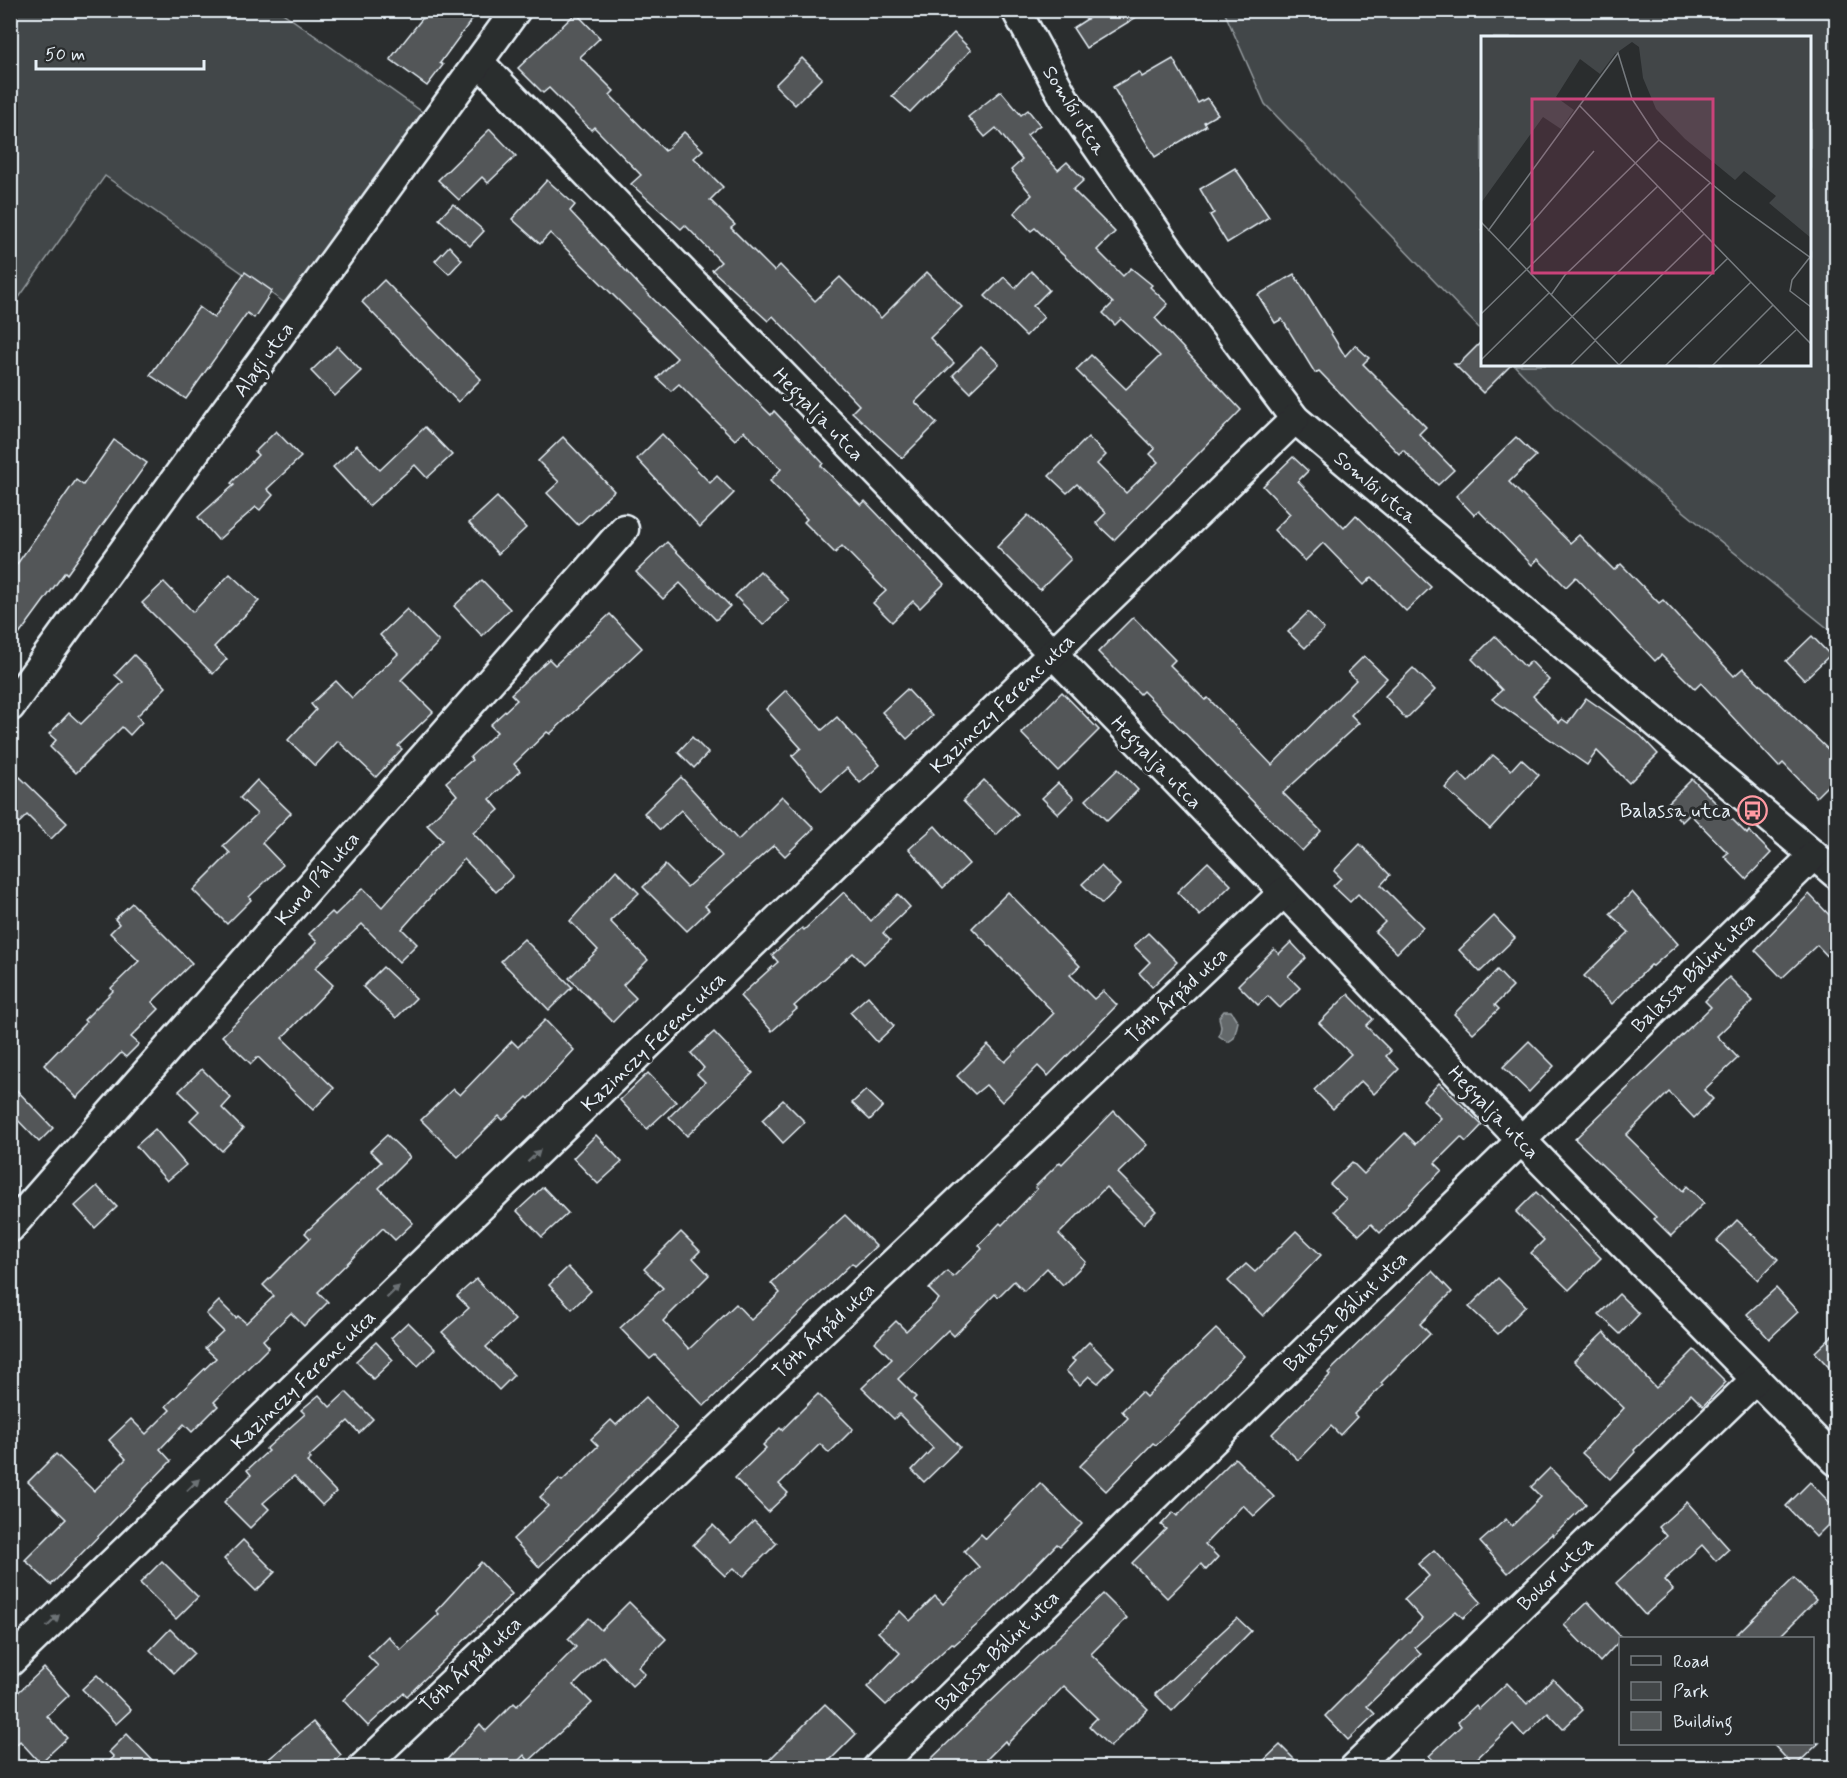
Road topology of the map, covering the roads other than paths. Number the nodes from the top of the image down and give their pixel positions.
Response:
1 (516, 10) edge
2 (1016, 10) edge
3 (479, 62) junction
4 (1295, 419) junction
5 (624, 529) dead end
6 (1052, 655) junction
7 (10, 707) edge
8 (1814, 855) junction
9 (1836, 874) edge
10 (1284, 892) junction
11 (1521, 1140) junction
12 (10, 1228) edge
13 (1756, 1379) junction
14 (1836, 1461) edge
15 (10, 1662) edge
16 (362, 1767) edge
17 (877, 1767) edge
18 (1353, 1767) edge

1 - 3 street, Alagi utca
2 - 4 street, Somlói utca
3 - 6 street, Hegyalja utca
3 - 7 street, Alagi utca
4 - 6 street, Kazinczy Ferenc utca
4 - 8 street, Somlói utca
5 - 12 street, Kund Pál utca
6 - 10 street, Hegyalja utca
15 -> 6 street, Kazinczy Ferenc utca
8 - 9 street, Somlói utca
8 - 11 street, Balassa Bálint utca
10 - 11 street, Hegyalja utca
10 - 16 street, Tóth Árpád utca
11 - 13 street, Hegyalja utca
11 - 17 street, Balassa Bálint utca
13 - 14 street, Hegyalja utca
13 - 18 street, Bokor utca

